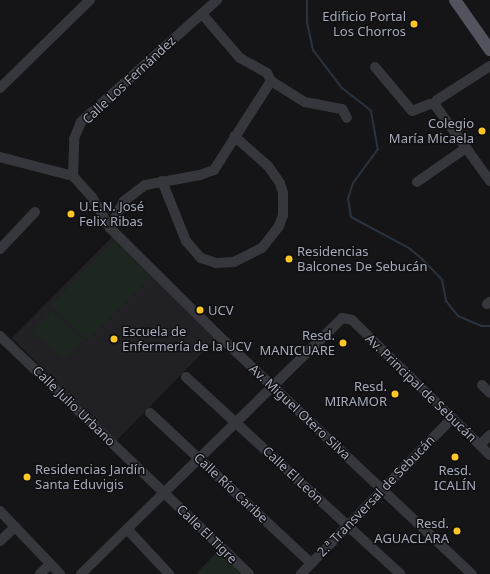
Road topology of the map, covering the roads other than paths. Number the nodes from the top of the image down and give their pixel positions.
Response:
1 (90, 0) edge
2 (217, 0) edge
3 (455, 0) edge
4 (202, 14) junction
5 (490, 50) edge
6 (490, 66) edge
7 (375, 67) dead end
8 (271, 81) junction
9 (0, 88) edge
10 (435, 105) junction
11 (347, 118) dead end
12 (234, 136) junction
13 (466, 148) junction
14 (0, 157) edge
15 (73, 176) junction
16 (162, 181) junction
17 (490, 181) edge
18 (418, 182) dead end
19 (35, 212) dead end
20 (110, 228) junction
21 (0, 249) edge
22 (0, 336) edge
23 (186, 377) dead end
24 (482, 385) dead end
25 (271, 386) junction
26 (490, 393) edge
27 (150, 413) dead end
28 (452, 418) junction
29 (235, 422) junction
30 (490, 436) edge
31 (480, 446) junction
32 (490, 455) edge
33 (200, 458) junction
34 (384, 490) junction
35 (164, 494) junction
36 (0, 511) edge
37 (15, 527) junction
38 (349, 527) junction
39 (128, 530) junction
40 (0, 540) edge
41 (311, 563) junction
42 (50, 564) junction
43 (40, 574) edge
44 (60, 574) edge
45 (81, 574) edge
46 (169, 574) edge
47 (249, 574) edge
48 (301, 574) edge
49 (400, 574) edge
50 (472, 574) edge

1 - 9 street
2 - 4 street, Calle Los Fernández
3 - 5 main road
4 - 8 street
4 - 15 street, Calle Los Fernández
6 - 10 street
7 - 10 street
8 - 11 street
8 - 12 street
10 - 13 street
12 - 16 street
12 - 16 street
13 - 17 street
13 - 18 street
14 - 15 street
15 - 20 street, Av. Miguel Otero Silva
16 - 20 street
19 - 21 street
20 - 25 street, Av. Miguel Otero Silva
22 - 35 street, Calle Julio Urbano
23 - 29 street, Calle El Leòn
24 - 26 street
25 - 28 street, Av. Principal de Sebucán
25 - 29 street
25 - 34 street, Av. Miguel Otero Silva
27 - 33 street, Calle Río Caribe
28 - 31 street, Av. Principal de Sebucán
28 - 34 street, 2.ª Transversal de Sebucán
29 - 33 street
29 - 38 street, Calle El Leòn
30 - 31 street
31 - 32 street, Av. Principal de Sebucán
33 - 35 street
33 - 41 street, Calle Río Caribe
34 - 38 street, 2.ª Transversal de Sebucán
34 - 50 street, Av. Miguel Otero Silva
35 - 39 street
35 - 47 street, Calle El Tigre
36 - 37 street
37 - 40 street
37 - 42 street
38 - 41 street, 2.ª Transversal de Sebucán
38 - 49 street, Calle El Leòn
39 - 45 street
39 - 46 street
41 - 48 street, 2.ª Transversal de Sebucán
42 - 43 street
42 - 44 street

